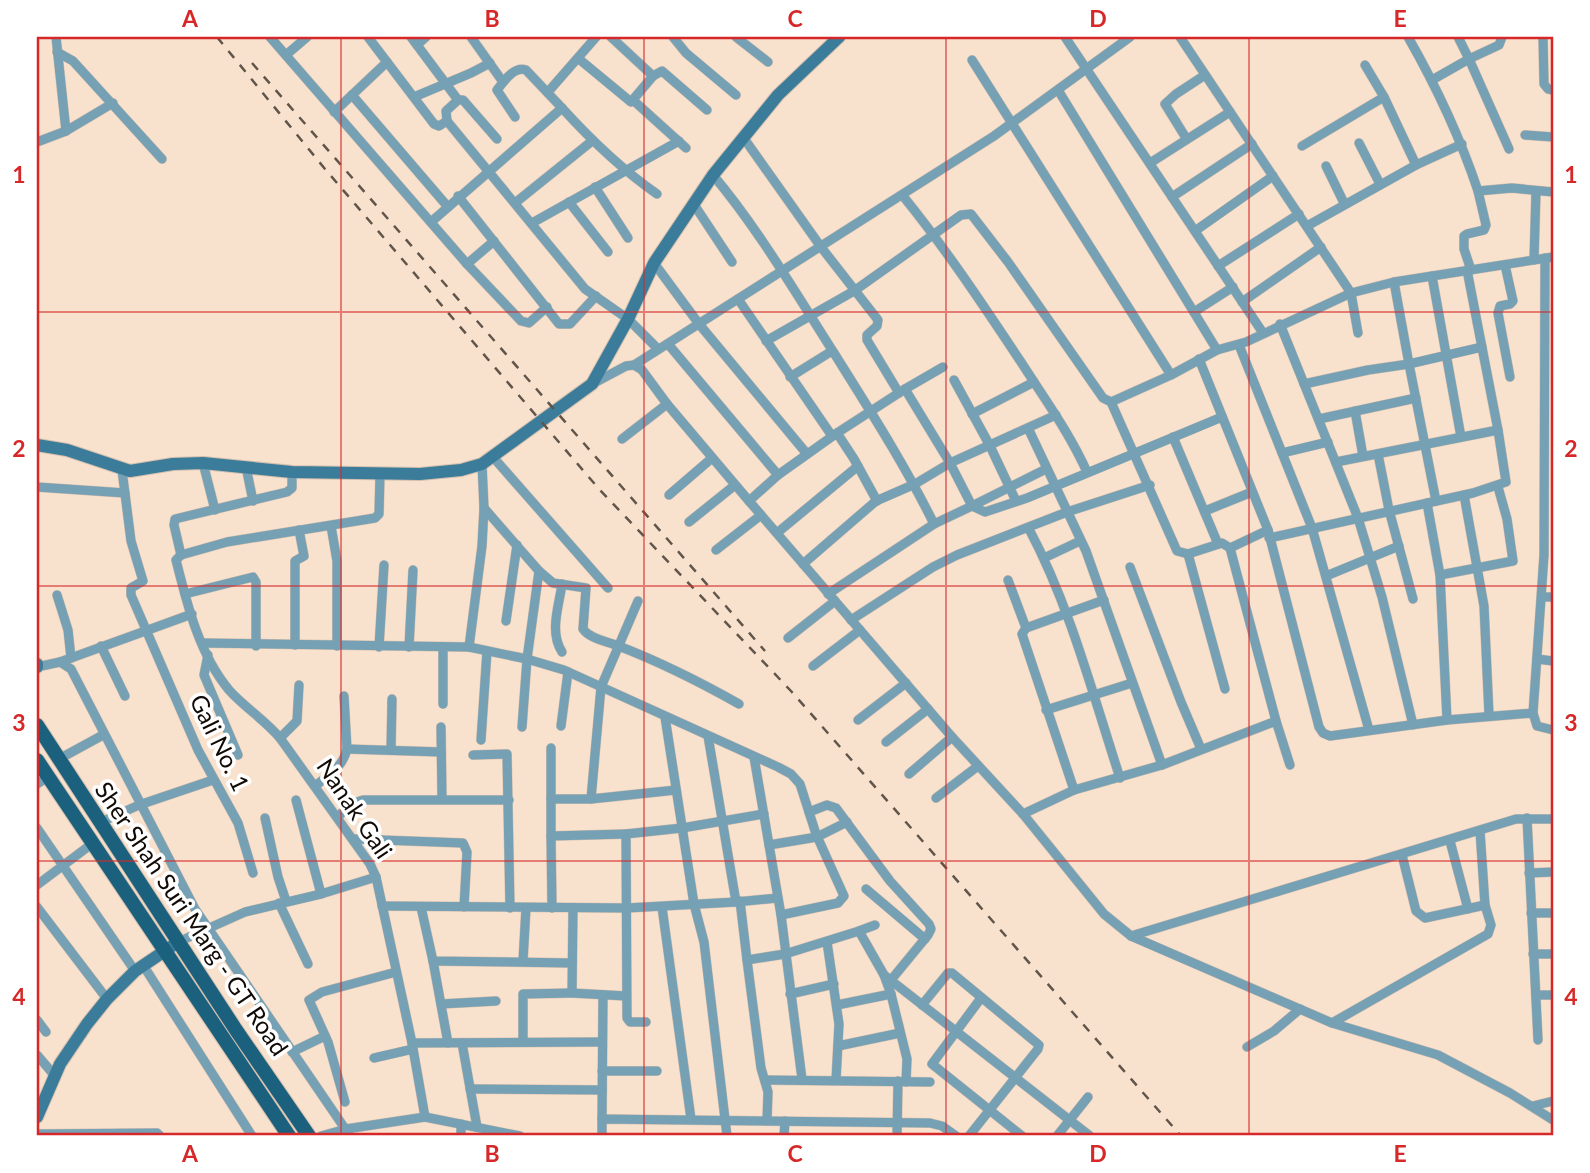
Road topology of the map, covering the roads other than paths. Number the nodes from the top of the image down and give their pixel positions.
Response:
1 (55, 37) edge
2 (270, 37) edge
3 (307, 37) edge
4 (368, 37) edge
5 (426, 37) edge
6 (471, 37) edge
7 (596, 37) edge
8 (611, 37) edge
9 (673, 37) edge
10 (736, 37) edge
11 (839, 37) edge
12 (1065, 37) edge
13 (1129, 37) edge
14 (1180, 37) edge
15 (1408, 37) edge
16 (1458, 37) edge
17 (1502, 37) edge
18 (1543, 37) edge
19 (1117, 40) edge
20 (414, 41) edge
21 (57, 52) junction
22 (286, 55) junction
23 (579, 59) junction
24 (1469, 60) junction
25 (972, 61) dead end
26 (387, 62) junction
27 (768, 62) dead end
28 (489, 63) junction
29 (1365, 65) dead end
30 (1086, 69) junction
31 (1205, 75) junction
32 (653, 76) junction
33 (1432, 80) junction
34 (503, 82) junction
35 (445, 83) junction
36 (1058, 90) junction
37 (1553, 90) edge
38 (548, 92) junction
39 (352, 95) junction
40 (736, 95) dead end
41 (414, 97) junction
42 (1384, 97) junction
43 (458, 100) junction
44 (634, 101) junction
45 (113, 103) junction
46 (562, 108) junction
47 (707, 110) dead end
48 (334, 112) junction
49 (1230, 112) junction
50 (515, 117) dead end
51 (447, 121) junction
52 (1012, 124) junction
53 (66, 131) junction
54 (1525, 135) dead end
55 (743, 137) junction
56 (1553, 137) edge
57 (1186, 138) junction
58 (497, 139) dead end
59 (592, 141) junction
60 (678, 141) junction
61 (37, 142) edge
62 (1359, 143) dead end
63 (1252, 144) junction
64 (1462, 144) junction
65 (1302, 146) dead end
66 (686, 148) dead end
67 (1509, 149) dead end
68 (163, 159) dead end
69 (1150, 163) junction
70 (1416, 165) junction
71 (1326, 166) dead end
72 (489, 170) junction
73 (624, 171) junction
74 (713, 175) junction
75 (1273, 176) junction
76 (1380, 184) junction
77 (595, 187) junction
78 (1478, 191) junction
79 (1536, 191) junction
80 (1553, 192) edge
81 (657, 194) dead end
82 (458, 196) junction
83 (903, 196) junction
84 (1172, 197) junction
85 (569, 202) junction
86 (515, 203) junction
87 (1344, 203) junction
88 (693, 204) junction
89 (447, 207) junction
90 (1299, 214) junction
91 (431, 222) junction
92 (532, 223) junction
93 (1307, 226) junction
94 (1195, 231) junction
95 (934, 235) junction
96 (628, 237) dead end
97 (494, 241) junction
98 (821, 247) junction
99 (1321, 247) junction
100 (608, 252) dead end
101 (1549, 258) edge
102 (1534, 260) junction
103 (732, 262) dead end
104 (654, 263) junction
105 (467, 264) junction
106 (1505, 265) junction
107 (1218, 266) junction
108 (1469, 270) junction
109 (782, 271) junction
110 (1432, 276) junction
111 (1394, 282) junction
112 (1233, 287) junction
113 (854, 291) junction
114 (1351, 293) junction
115 (596, 296) junction
116 (738, 299) junction
117 (1242, 302) junction
118 (547, 307) junction
119 (1194, 312) junction
120 (810, 315) junction
121 (625, 316) junction
122 (699, 324) junction
123 (1280, 324) junction
124 (1263, 333) junction
125 (1358, 333) dead end
126 (1549, 335) edge
127 (766, 341) junction
128 (667, 344) junction
129 (1238, 345) junction
130 (1482, 347) junction
131 (659, 349) junction
132 (1217, 350) junction
133 (832, 351) junction
134 (1448, 355) junction
135 (1199, 359) junction
136 (1409, 364) junction
137 (634, 365) junction
138 (943, 367) dead end
139 (1171, 375) junction
140 (790, 377) junction
141 (1510, 377) dead end
142 (954, 380) dead end
143 (1034, 382) junction
144 (592, 384) junction
145 (1304, 384) junction
146 (902, 391) junction
147 (1416, 398) junction
148 (1111, 402) junction
149 (667, 404) junction
150 (1355, 411) junction
151 (870, 412) junction
152 (972, 414) junction
153 (1056, 415) junction
154 (1222, 417) junction
155 (1319, 419) junction
156 (1028, 428) junction
157 (1498, 430) junction
158 (835, 434) junction
159 (1173, 437) junction
160 (1461, 437) junction
161 (622, 439) dead end
162 (1328, 442) junction
163 (1425, 444) junction
164 (37, 445) edge
165 (990, 446) junction
166 (1135, 453) junction
167 (1282, 453) junction
168 (1378, 453) junction
169 (807, 454) junction
170 (1363, 456) junction
171 (712, 458) junction
172 (487, 460) junction
173 (1336, 462) junction
174 (203, 463) junction
175 (950, 463) junction
176 (858, 466) junction
177 (246, 467) junction
178 (1046, 468) junction
179 (122, 470) junction
180 (292, 472) junction
181 (1087, 472) junction
182 (380, 475) junction
183 (778, 475) junction
184 (915, 484) junction
185 (735, 485) junction
186 (1150, 485) junction
187 (1009, 486) junction
188 (1055, 486) junction
189 (1498, 486) junction
190 (37, 487) edge
191 (1252, 492) junction
192 (125, 493) junction
193 (669, 495) dead end
194 (1464, 495) junction
195 (253, 501) junction
196 (749, 501) junction
197 (877, 501) junction
198 (1016, 501) junction
199 (1432, 502) junction
200 (972, 506) junction
201 (484, 508) junction
202 (215, 510) junction
203 (1389, 510) junction
204 (1205, 511) junction
205 (1067, 512) junction
206 (761, 515) junction
207 (1357, 518) junction
208 (689, 522) dead end
209 (934, 524) junction
210 (331, 526) junction
211 (1312, 528) junction
212 (1029, 529) junction
213 (299, 530) junction
214 (777, 533) junction
215 (1268, 534) junction
216 (1080, 541) junction
217 (1218, 544) junction
218 (517, 545) junction
219 (1399, 546) junction
220 (1230, 548) junction
221 (716, 550) dead end
222 (1549, 550) edge
223 (1188, 554) junction
224 (181, 555) junction
225 (1044, 558) junction
226 (1370, 558) junction
227 (803, 564) junction
228 (384, 565) dead end
229 (1478, 567) junction
230 (1130, 568) dead end
231 (413, 570) dead end
232 (539, 570) junction
233 (1440, 575) junction
234 (1326, 576) junction
235 (1009, 580) dead end
236 (562, 584) junction
237 (608, 588) dead end
238 (184, 594) junction
239 (57, 595) dead end
240 (831, 597) junction
241 (1543, 597) junction
242 (1553, 597) edge
243 (1413, 599) dead end
244 (1104, 600) junction
245 (638, 601) dead end
246 (1065, 613) junction
247 (191, 614) junction
248 (851, 620) junction
249 (506, 621) dead end
250 (1026, 628) junction
251 (860, 630) junction
252 (146, 631) junction
253 (788, 638) dead end
254 (202, 643) junction
255 (295, 645) junction
256 (101, 646) junction
257 (256, 646) junction
258 (337, 646) junction
259 (620, 646) junction
260 (379, 647) junction
261 (409, 647) junction
262 (443, 647) junction
263 (469, 647) junction
264 (487, 651) junction
265 (562, 652) dead end
266 (208, 655) junction
267 (71, 658) junction
268 (527, 659) junction
269 (1537, 659) junction
270 (1553, 661) edge
271 (60, 662) junction
272 (37, 666) edge
273 (813, 666) dead end
274 (568, 672) junction
275 (906, 683) junction
276 (1132, 683) junction
277 (299, 685) dead end
278 (601, 687) junction
279 (1225, 689) dead end
280 (1093, 695) junction
281 (125, 696) dead end
282 (344, 696) dead end
283 (392, 699) dead end
284 (443, 704) dead end
285 (739, 704) dead end
286 (928, 709) junction
287 (1046, 710) junction
288 (1532, 713) junction
289 (1489, 715) junction
290 (666, 717) junction
291 (858, 720) dead end
292 (1447, 720) junction
293 (1276, 721) junction
294 (37, 725) edge
295 (1413, 725) junction
296 (561, 726) dead end
297 (441, 727) dead end
298 (522, 727) dead end
299 (1369, 730) junction
300 (1553, 730) edge
301 (103, 735) junction
302 (708, 736) junction
303 (952, 737) junction
304 (280, 738) junction
305 (481, 740) dead end
306 (886, 742) dead end
307 (551, 748) dead end
308 (347, 749) junction
309 (1201, 749) junction
310 (391, 750) junction
311 (441, 752) junction
312 (238, 755) dead end
313 (473, 755) dead end
314 (754, 757) junction
315 (59, 759) junction
316 (37, 760) edge
317 (1162, 765) junction
318 (1290, 765) dead end
319 (978, 766) junction
320 (909, 774) dead end
321 (1120, 778) junction
322 (42, 780) edge
323 (213, 780) junction
324 (316, 786) junction
325 (676, 790) junction
326 (1074, 790) junction
327 (936, 798) dead end
328 (442, 799) junction
329 (551, 799) junction
330 (591, 799) junction
331 (296, 800) dead end
332 (509, 800) junction
333 (139, 805) junction
334 (809, 812) junction
335 (764, 814) junction
336 (1023, 814) junction
337 (338, 817) junction
338 (265, 818) dead end
339 (1527, 818) junction
340 (1553, 819) edge
341 (722, 821) junction
342 (847, 822) junction
343 (99, 823) junction
344 (37, 828) edge
345 (682, 828) junction
346 (1480, 831) junction
347 (626, 834) junction
348 (551, 836) junction
349 (817, 837) junction
350 (354, 839) junction
351 (1450, 841) junction
352 (93, 843) junction
353 (769, 845) junction
354 (1402, 855) junction
355 (64, 865) junction
356 (1553, 872) edge
357 (253, 873) dead end
358 (1529, 873) junction
359 (376, 877) junction
360 (37, 885) edge
361 (866, 889) dead end
362 (321, 894) junction
363 (778, 898) junction
364 (282, 902) junction
365 (738, 902) junction
366 (694, 904) junction
367 (1485, 905) junction
368 (382, 906) junction
369 (37, 907) edge
370 (421, 907) junction
371 (464, 907) junction
372 (662, 907) junction
373 (510, 908) junction
374 (526, 908) junction
375 (552, 908) junction
376 (573, 908) junction
377 (627, 908) junction
378 (1468, 909) junction
379 (1531, 913) junction
380 (1553, 913) edge
381 (781, 915) junction
382 (875, 925) dead end
383 (208, 929) junction
384 (859, 931) junction
385 (1131, 936) junction
386 (925, 939) junction
387 (178, 942) junction
388 (827, 942) junction
389 (165, 951) junction
390 (785, 954) junction
391 (1533, 954) junction
392 (1553, 954) edge
393 (747, 960) junction
394 (433, 961) junction
395 (523, 961) junction
396 (572, 963) junction
397 (308, 964) dead end
398 (139, 968) junction
399 (396, 972) junction
400 (888, 977) junction
401 (834, 984) junction
402 (572, 993) junction
403 (790, 994) junction
404 (891, 994) junction
405 (603, 995) junction
406 (1536, 995) junction
407 (1553, 995) edge
408 (626, 996) junction
409 (981, 998) junction
410 (107, 999) junction
411 (496, 1001) dead end
412 (441, 1004) junction
413 (837, 1005) junction
414 (922, 1005) junction
415 (1300, 1009) junction
416 (37, 1020) edge
417 (646, 1022) dead end
418 (1332, 1023) junction
419 (955, 1031) junction
420 (47, 1032) dead end
421 (900, 1033) junction
422 (325, 1036) junction
423 (1538, 1040) dead end
424 (523, 1042) junction
425 (602, 1042) junction
426 (448, 1043) junction
427 (462, 1043) junction
428 (412, 1046) junction
429 (838, 1046) junction
430 (1247, 1047) dead end
431 (292, 1052) junction
432 (37, 1055) edge
433 (373, 1058) dead end
434 (602, 1071) junction
435 (657, 1071) dead end
436 (55, 1076) junction
437 (802, 1079) junction
438 (1016, 1079) junction
439 (765, 1080) junction
440 (836, 1080) junction
441 (902, 1081) junction
442 (930, 1082) dead end
443 (470, 1089) junction
444 (602, 1090) junction
445 (1088, 1097) dead end
446 (1553, 1101) edge
447 (345, 1102) dead end
448 (1533, 1106) junction
449 (990, 1111) junction
450 (37, 1117) edge
451 (425, 1117) junction
452 (602, 1119) junction
453 (691, 1119) junction
454 (727, 1120) junction
455 (767, 1120) junction
456 (1069, 1120) junction
457 (1553, 1120) edge
458 (785, 1121) junction
459 (461, 1124) junction
460 (897, 1124) junction
461 (477, 1128) junction
462 (348, 1133) edge
463 (37, 1134) edge
464 (502, 1134) edge
465 (74, 1135) edge
466 (115, 1135) edge
467 (160, 1136) edge
468 (252, 1136) edge
469 (289, 1136) edge
470 (309, 1136) edge
471 (321, 1136) edge
472 (461, 1136) edge
473 (520, 1136) edge
474 (602, 1136) edge
475 (727, 1136) edge
476 (784, 1136) edge
477 (897, 1136) edge
478 (956, 1136) edge
479 (969, 1136) edge
480 (1022, 1136) edge
481 (1057, 1136) edge
482 (1090, 1136) edge

1 - 21 street
2 - 22 street
3 - 22 street
4 - 26 street
5 - 20 street
6 - 28 street
7 - 23 street
8 - 32 street
9 - 40 street
10 - 27 street
11 - 55 street
12 - 30 street
13 - 19 street
14 - 31 street
15 - 33 street
16 - 24 street
17 - 24 street
18 - 37 street
19 - 30 street
20 - 35 street
21 - 45 street
21 - 53 street
22 - 48 street
23 - 38 street
23 - 44 street
24 - 33 street
24 - 67 street
25 - 52 street
26 - 39 street
26 - 41 street
28 - 34 street
28 - 35 street
29 - 42 street
30 - 36 street
30 - 69 street
31 - 49 street
31 - 57 street
32 - 44 street
32 - 47 street
33 - 64 street
34 - 38 street
34 - 50 street
35 - 41 street
35 - 43 street
36 - 52 street
36 - 119 street
38 - 46 street
39 - 48 street
39 - 89 street
41 - 51 street
42 - 65 street
42 - 70 street
43 - 51 street
43 - 58 street
44 - 60 street
45 - 53 street
45 - 68 street
46 - 59 street
46 - 72 street
48 - 91 street
49 - 57 street
49 - 63 street
51 - 72 street
52 - 83 street
52 - 139 street
53 - 61 street
54 - 56 street
55 - 74 street
55 - 98 street
57 - 69 street
59 - 73 street
59 - 86 street
60 - 66 street
60 - 73 street
62 - 76 street
63 - 75 street
63 - 84 street
64 - 70 street
64 - 78 street
69 - 84 street
70 - 76 street
71 - 87 street
72 - 82 street
72 - 86 street
73 - 77 street
73 - 81 street
74 - 88 street
74 - 109 street
75 - 90 street
75 - 94 street
76 - 87 street
77 - 85 street
77 - 96 street
78 - 79 street
78 - 108 street
79 - 80 street
79 - 102 street
82 - 89 street
82 - 97 street
83 - 95 street
83 - 98 street
84 - 94 street
85 - 92 street
85 - 100 street
86 - 92 street
87 - 93 street
88 - 103 street
88 - 104 street
89 - 91 street
90 - 93 street
90 - 107 street
91 - 105 street
92 - 115 street
93 - 99 street
94 - 107 street
95 - 113 street
95 - 143 street
95 - 148 street
97 - 105 street
97 - 118 street
98 - 109 street
98 - 113 street
99 - 114 street
99 - 117 street
101 - 102 street
101 - 126 street
102 - 106 street
104 - 121 street
104 - 122 street
105 - 118 street
106 - 108 street
106 - 141 street
107 - 112 street
108 - 110 street
108 - 130 street
109 - 116 street
109 - 120 street
110 - 111 street
110 - 134 street
111 - 114 street
111 - 136 street
112 - 117 street
112 - 119 street
113 - 120 street
113 - 146 street
114 - 123 street
114 - 125 street
115 - 118 street
115 - 121 street
116 - 122 street
116 - 127 street
117 - 124 street
119 - 132 street
120 - 127 street
120 - 133 street
121 - 131 street
121 - 144 street
122 - 128 street
122 - 169 street
123 - 124 street
123 - 145 street
124 - 129 street
126 - 222 street
127 - 140 street
128 - 131 street
128 - 183 street
129 - 132 street
129 - 167 street
130 - 134 street
130 - 157 street
131 - 137 street
132 - 135 street
133 - 140 street
133 - 151 street
134 - 136 street
134 - 160 street
135 - 139 street
135 - 154 street
136 - 145 street
136 - 147 street
137 - 144 street
137 - 149 street
138 - 146 street
139 - 148 street
140 - 158 street
142 - 152 street
143 - 152 street
143 - 153 street
144 - 172 street
145 - 155 street
146 - 151 street
146 - 175 street
147 - 150 street
147 - 163 street
148 - 166 street
149 - 161 street
149 - 171 street
150 - 155 street
150 - 170 street
151 - 158 street
151 - 184 street
152 - 165 street
153 - 156 street
153 - 181 street
154 - 159 street
154 - 191 street
155 - 162 street
156 - 165 street
156 - 178 street
157 - 160 street
157 - 189 street
158 - 169 street
158 - 176 street
159 - 166 street
159 - 204 street
160 - 163 street
162 - 167 street
162 - 173 street
163 - 168 street
163 - 199 street
164 - 179 street
165 - 175 street
165 - 187 street
166 - 181 street
166 - 186 street
167 - 211 street
168 - 170 street
168 - 203 street
169 - 183 street
170 - 173 street
171 - 185 street
171 - 193 street
172 - 182 street
172 - 201 street
172 - 237 street
173 - 207 street
174 - 177 street
174 - 179 street
174 - 202 street
175 - 184 street
175 - 200 street
176 - 197 street
176 - 214 street
177 - 180 street
177 - 195 street
178 - 187 street
178 - 188 street
179 - 192 street
180 - 182 street
180 - 195 street
181 - 188 street
182 - 210 street
183 - 196 street
184 - 197 street
184 - 209 street
185 - 196 street
185 - 208 street
186 - 205 street
186 - 223 street
187 - 198 street
187 - 200 street
188 - 198 street
188 - 205 street
189 - 194 street
189 - 229 street
190 - 192 street
191 - 204 street
191 - 215 street
192 - 252 street, Gali No. 1
194 - 199 street
194 - 229 street
195 - 202 street
196 - 206 street
197 - 227 street
198 - 200 street
199 - 203 street
199 - 233 street
200 - 209 street
201 - 218 street
201 - 263 street
202 - 224 street
203 - 207 street
203 - 219 street
204 - 217 street
205 - 212 street
205 - 216 street
206 - 214 street
206 - 221 street
207 - 211 street
207 - 226 street
209 - 240 street
210 - 213 street
210 - 258 street
211 - 215 street
211 - 234 street
212 - 225 street
212 - 248 street
213 - 224 street
213 - 255 street
214 - 227 street
215 - 220 street
215 - 299 street
216 - 225 street
216 - 244 street
217 - 220 street
217 - 223 street
218 - 232 street
218 - 249 street
219 - 226 street
219 - 243 street
220 - 293 street
222 - 241 street
223 - 279 street
224 - 238 street, Nanak Gali
225 - 246 street
226 - 234 street
226 - 295 street
227 - 240 street
228 - 260 street
229 - 233 street
229 - 289 street
230 - 309 street
231 - 261 street
232 - 236 street
232 - 268 street
233 - 292 street
234 - 299 street
235 - 250 street
236 - 259 street
236 - 265 street
238 - 247 street, Nanak Gali
238 - 257 street
239 - 267 street
240 - 248 street
240 - 253 street
241 - 242 street
241 - 269 street
244 - 246 street
244 - 276 street
245 - 259 street
246 - 250 street
246 - 280 street
247 - 252 street
247 - 254 street, Nanak Gali
248 - 251 street
250 - 287 street
251 - 273 street
251 - 275 street
252 - 256 street
252 - 323 street, Gali No. 1
254 - 257 street
254 - 266 street, Nanak Gali
255 - 257 street
255 - 258 street
256 - 267 street
256 - 281 street
258 - 260 street
259 - 278 street
259 - 285 street
260 - 261 street
261 - 262 street
262 - 263 street
262 - 284 street
263 - 264 street
264 - 268 street
264 - 305 street
266 - 304 street, Nanak Gali
266 - 312 street
267 - 271 street
268 - 274 street
268 - 298 street
269 - 270 street
269 - 288 street
271 - 272 street
271 - 301 street
274 - 278 street
274 - 296 street
275 - 286 street
275 - 291 street
276 - 280 street
276 - 317 street
277 - 304 street
278 - 290 street
278 - 330 street
280 - 287 street
280 - 321 street
282 - 308 street
283 - 310 street
286 - 303 street
286 - 306 street
287 - 326 street
288 - 289 street
288 - 300 street
289 - 292 street
290 - 302 street
290 - 325 street
292 - 295 street
293 - 309 street
293 - 318 street
294 - 315 main road, Sher Shah Suri Marg - GT Road
295 - 299 street
297 - 311 street
301 - 315 street
301 - 333 street
302 - 314 street
302 - 341 street
303 - 319 street
303 - 320 street
304 - 324 street, Nanak Gali
307 - 329 street
308 - 310 street
308 - 324 street
309 - 317 street
310 - 311 street
311 - 328 street
313 - 332 street
314 - 334 street
314 - 335 street
315 - 343 main road, Sher Shah Suri Marg - GT Road
316 - 322 main road, Sher Shah Suri Marg - GT Road
317 - 321 street
319 - 327 street
319 - 336 street
321 - 326 street
322 - 352 main road, Sher Shah Suri Marg - GT Road
323 - 333 street
323 - 357 street, Gali No. 1
324 - 337 street, Nanak Gali
325 - 330 street
325 - 345 street
326 - 336 street
328 - 332 street
328 - 337 street
329 - 330 street
329 - 348 street
331 - 362 street
332 - 373 street
333 - 343 street
333 - 383 street
334 - 342 street
334 - 349 street
335 - 341 street
335 - 353 street
336 - 385 street
337 - 350 street, Nanak Gali
338 - 364 street
339 - 340 street
339 - 346 street
339 - 358 street
341 - 345 street
341 - 365 street
342 - 349 street
342 - 386 street
343 - 387 main road, Sher Shah Suri Marg - GT Road
344 - 355 street
345 - 347 street
345 - 366 street
346 - 351 street
346 - 367 street
347 - 348 street
347 - 377 street
348 - 375 street
349 - 353 street
349 - 381 street
350 - 359 street, Nanak Gali
350 - 371 street
351 - 354 street
351 - 378 street
352 - 355 street
352 - 389 main road, Sher Shah Suri Marg - GT Road
353 - 363 street
354 - 378 street
354 - 385 street
355 - 360 street
355 - 398 street
356 - 358 street
358 - 379 street
359 - 362 street
359 - 368 street, Nanak Gali
361 - 386 street
362 - 364 street
363 - 365 street
363 - 381 street
364 - 383 street
364 - 397 street
365 - 366 street
365 - 393 street
366 - 372 street
366 - 454 street
367 - 378 street
367 - 418 street
368 - 370 street
368 - 399 street, Nanak Gali
369 - 410 street
370 - 371 street
370 - 394 street
371 - 373 street
372 - 377 street
372 - 453 street
373 - 374 street
374 - 375 street
374 - 395 street
375 - 376 street
376 - 377 street
376 - 396 street
377 - 408 street
379 - 380 street
379 - 391 street
381 - 390 street
382 - 384 street
383 - 387 street
383 - 431 street
384 - 388 street
384 - 400 street
385 - 415 street
386 - 400 street
387 - 389 street
387 - 470 main road, Sher Shah Suri Marg - GT Road
388 - 390 street
388 - 401 street
389 - 398 street
389 - 469 main road, Sher Shah Suri Marg - GT Road
390 - 393 street
390 - 403 street
391 - 392 street
391 - 406 street
393 - 439 street
394 - 395 street
394 - 412 street
395 - 396 street
396 - 402 street
398 - 410 street
398 - 468 street
399 - 422 street
399 - 428 street, Nanak Gali
400 - 404 street
400 - 414 street
401 - 403 street
401 - 413 street
402 - 405 street
402 - 424 street
403 - 437 street
404 - 413 street
404 - 421 street
405 - 408 street
405 - 425 street
406 - 407 street
406 - 423 street
408 - 417 street
409 - 414 street
409 - 419 street
409 - 438 street
410 - 436 street
411 - 412 street
412 - 426 street
413 - 429 street
414 - 419 street
415 - 418 street
415 - 430 street
416 - 420 street
418 - 448 street
419 - 438 street
419 - 449 street
421 - 429 street
421 - 441 street
422 - 431 street
422 - 447 street
424 - 425 street
424 - 427 street
425 - 434 street
426 - 427 street
426 - 428 street
427 - 443 street
428 - 433 street
428 - 451 street, Nanak Gali
429 - 440 street
431 - 462 street
432 - 436 street
434 - 435 street
434 - 444 street
436 - 450 street
437 - 439 street
437 - 440 street
438 - 449 street
438 - 456 street
439 - 455 street
440 - 441 street
441 - 442 street
441 - 460 street
443 - 444 street
443 - 461 street
444 - 452 street
445 - 456 street
446 - 448 street
448 - 457 street
449 - 479 street
449 - 480 street
451 - 459 street
451 - 462 street
452 - 453 street
452 - 474 street
453 - 454 street
454 - 455 street
454 - 475 street
455 - 458 street
456 - 481 street
456 - 482 street
458 - 460 street
458 - 476 street
459 - 461 street
459 - 472 street
460 - 477 street
460 - 478 street
461 - 464 street
462 - 471 street
463 - 465 street
464 - 473 street
465 - 466 street
466 - 467 street

